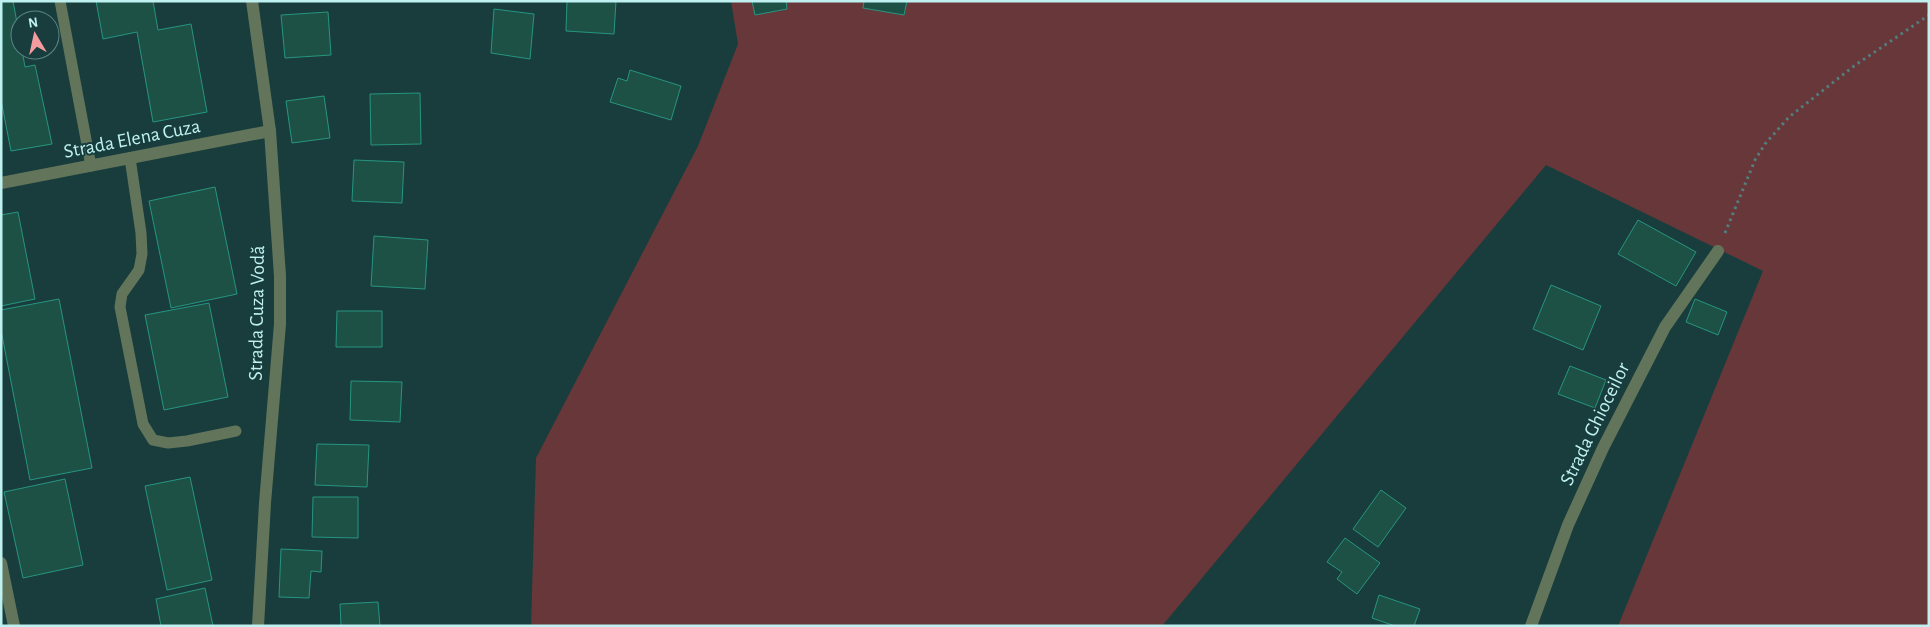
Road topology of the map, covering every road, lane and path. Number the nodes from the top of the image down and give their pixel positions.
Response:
1 (60, 1) edge
2 (252, 1) edge
3 (1929, 15) edge
4 (270, 131) junction
5 (130, 158) junction
6 (91, 166) junction
7 (1, 184) edge
8 (1718, 251) joint
9 (236, 431) dead end
10 (1, 563) edge
11 (14, 626) edge
12 (258, 626) edge
13 (1531, 626) edge

1 - 6 lane
2 - 4 street, Strada Cuza Vodă
3 - 8 path
4 - 5 street, Strada Elena Cuza
4 - 12 street, Strada Cuza Vodă
5 - 6 street, Strada Elena Cuza
5 - 9 lane
6 - 7 street, Strada Elena Cuza
8 - 13 street, Strada Ghioceilor
10 - 11 street

